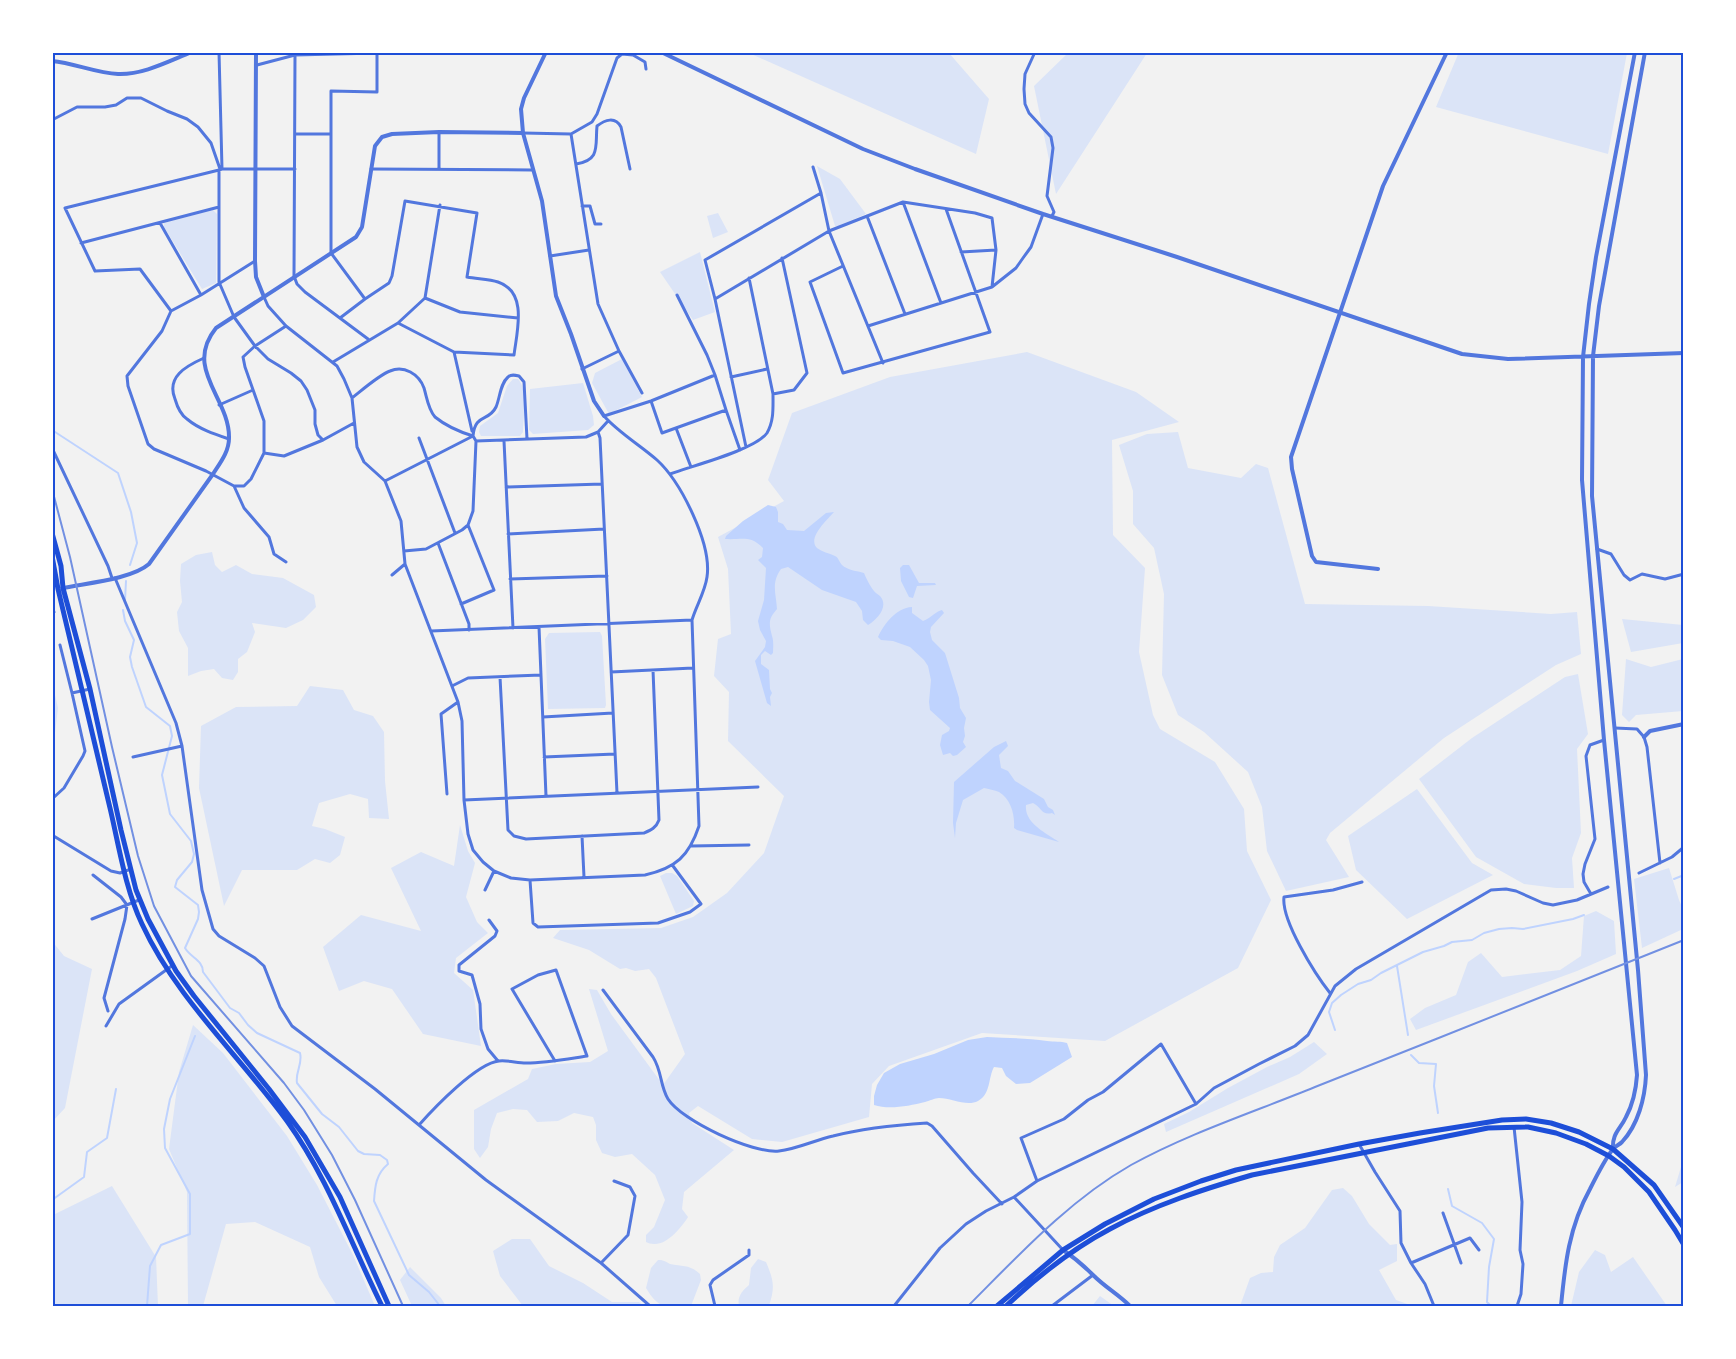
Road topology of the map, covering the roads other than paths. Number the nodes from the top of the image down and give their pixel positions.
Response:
1 (192, 52) edge
2 (219, 52) edge
3 (256, 52) edge
4 (546, 52) edge
5 (661, 52) edge
6 (1035, 52) edge
7 (1448, 52) edge
8 (1636, 52) edge
9 (1645, 52) edge
10 (378, 53) edge
11 (295, 55) junction
12 (52, 61) edge
13 (257, 65) junction
14 (646, 69) dead end
15 (52, 120) edge
16 (439, 132) junction
17 (523, 133) junction
18 (295, 134) junction
19 (331, 134) junction
20 (571, 134) junction
21 (576, 164) junction
22 (813, 167) dead end
23 (220, 169) junction
24 (256, 169) junction
25 (371, 169) junction
26 (439, 169) junction
27 (630, 169) dead end
28 (295, 170) junction
29 (532, 170) junction
30 (821, 193) junction
31 (903, 202) junction
32 (440, 205) junction
33 (582, 206) junction
34 (219, 207) junction
35 (946, 209) junction
36 (1043, 214) junction
37 (867, 216) junction
38 (1052, 216) junction
39 (160, 223) junction
40 (601, 224) dead end
41 (829, 231) junction
42 (81, 242) junction
43 (589, 250) junction
44 (996, 250) junction
45 (961, 252) junction
46 (332, 253) junction
47 (550, 256) junction
48 (782, 258) junction
49 (255, 261) junction
50 (843, 266) junction
51 (294, 276) junction
52 (749, 278) junction
53 (219, 282) junction
54 (992, 287) junction
55 (976, 292) junction
56 (202, 294) junction
57 (677, 294) dead end
58 (264, 297) junction
59 (425, 298) junction
60 (715, 299) junction
61 (365, 300) junction
62 (941, 303) junction
63 (171, 311) junction
64 (1340, 313) junction
65 (904, 314) junction
66 (234, 317) junction
67 (340, 318) junction
68 (518, 318) junction
69 (398, 323) junction
70 (286, 326) junction
71 (868, 326) junction
72 (368, 339) junction
73 (254, 346) junction
74 (619, 351) junction
75 (454, 352) junction
76 (1684, 353) edge
77 (1593, 356) junction
78 (1583, 357) junction
79 (204, 358) junction
80 (332, 362) junction
81 (883, 363) junction
82 (582, 369) junction
83 (767, 369) junction
84 (715, 375) junction
85 (731, 377) junction
86 (253, 390) junction
87 (642, 393) dead end
88 (773, 394) junction
89 (352, 398) junction
90 (651, 401) junction
91 (219, 405) junction
92 (726, 410) junction
93 (604, 416) junction
94 (608, 420) junction
95 (354, 423) junction
96 (676, 428) junction
97 (598, 432) junction
98 (473, 436) junction
99 (418, 438) dead end
100 (229, 439) junction
101 (527, 439) junction
102 (322, 440) junction
103 (504, 440) junction
104 (476, 441) junction
105 (52, 448) edge
106 (746, 448) junction
107 (740, 450) junction
108 (264, 452) junction
109 (427, 460) junction
110 (691, 467) junction
111 (213, 474) junction
112 (670, 474) junction
113 (385, 481) junction
114 (602, 484) junction
115 (234, 486) junction
116 (506, 487) junction
117 (468, 525) junction
118 (604, 529) junction
119 (52, 533) edge
120 (455, 533) junction
121 (508, 534) junction
122 (438, 543) junction
123 (1596, 549) junction
124 (404, 552) junction
125 (52, 556) edge
126 (286, 562) dead end
127 (405, 564) junction
128 (56, 567) edge
129 (1378, 568) dead end
130 (1684, 574) edge
131 (392, 575) dead end
132 (607, 576) junction
133 (114, 578) junction
134 (510, 579) junction
135 (58, 588) edge
136 (461, 604) junction
137 (52, 607) edge
138 (54, 612) dead end
139 (692, 620) junction
140 (609, 624) junction
141 (539, 627) junction
142 (513, 628) junction
143 (469, 630) junction
144 (431, 631) junction
145 (60, 645) dead end
146 (693, 668) junction
147 (653, 670) junction
148 (611, 672) junction
149 (541, 675) junction
150 (500, 677) junction
151 (452, 686) junction
152 (90, 690) junction
153 (83, 691) junction
154 (72, 693) junction
155 (458, 702) junction
156 (613, 713) junction
157 (543, 717) junction
158 (1684, 724) edge
159 (1615, 728) junction
160 (1644, 737) junction
161 (1604, 740) junction
162 (182, 746) junction
163 (615, 754) junction
164 (134, 757) dead end
165 (544, 757) junction
166 (758, 787) dead end
167 (699, 790) junction
168 (658, 791) junction
169 (617, 793) junction
170 (447, 794) dead end
171 (546, 796) junction
172 (506, 798) junction
173 (52, 799) edge
174 (464, 800) junction
175 (52, 835) edge
176 (582, 836) junction
177 (749, 845) dead end
178 (691, 846) junction
179 (1684, 847) edge
180 (1660, 863) junction
181 (673, 865) junction
182 (131, 869) junction
183 (125, 871) junction
184 (494, 871) junction
185 (1639, 873) dead end
186 (93, 874) dead end
187 (584, 877) junction
188 (530, 880) junction
189 (1362, 882) dead end
190 (1608, 886) dead end
191 (485, 890) dead end
192 (1591, 894) junction
193 (137, 901) junction
194 (127, 905) junction
195 (92, 919) dead end
196 (489, 920) dead end
197 (173, 965) junction
198 (167, 970) junction
199 (603, 990) dead end
200 (1330, 993) junction
201 (108, 1011) dead end
202 (106, 1026) dead end
203 (498, 1061) junction
204 (555, 1061) junction
205 (1196, 1104) junction
206 (419, 1125) junction
207 (1514, 1127) junction
208 (1359, 1144) junction
209 (1613, 1149) junction
210 (1364, 1152) junction
211 (1609, 1156) junction
212 (614, 1181) dead end
213 (1037, 1181) junction
214 (1014, 1197) junction
215 (1002, 1204) junction
216 (1444, 1213) dead end
217 (1684, 1228) edge
218 (1454, 1245) junction
219 (1684, 1246) edge
220 (749, 1250) dead end
221 (1062, 1250) junction
222 (1479, 1250) dead end
223 (1069, 1254) junction
224 (1411, 1263) junction
225 (601, 1264) junction
226 (1461, 1264) dead end
227 (1093, 1275) junction
228 (382, 1306) edge
229 (389, 1306) edge
230 (650, 1306) edge
231 (715, 1306) edge
232 (894, 1306) edge
233 (997, 1306) edge
234 (1006, 1306) edge
235 (1052, 1306) edge
236 (1130, 1306) edge
237 (1434, 1306) edge
238 (1517, 1306) edge
239 (1561, 1306) edge

1 - 12 street
2 - 23 street
3 - 13 street
4 - 17 street
5 - 36 street
6 - 38 street
7 - 64 street
8 - 78 street
9 - 77 street
10 - 11 street
10 - 19 street
11 - 13 street
11 - 18 street
13 - 24 street
14 - 20 street
15 - 23 street
16 - 17 street
16 - 25 street
16 - 26 street
17 - 20 street
17 - 29 street
18 - 19 street
18 - 28 street
19 - 46 street
20 - 21 street
21 - 27 street
21 - 33 street
22 - 30 street
23 - 24 street
23 - 34 street
23 - 42 street
24 - 28 street
24 - 49 street
25 - 26 street
25 - 46 street
26 - 29 street
28 - 51 street
29 - 47 street
30 - 41 street
30 - 60 street
31 - 35 street
31 - 37 street
31 - 62 street
32 - 59 street
32 - 61 street
32 - 68 street
33 - 40 street
33 - 43 street
34 - 39 street
34 - 53 street
35 - 44 street
35 - 45 street
36 - 38 street
36 - 54 street
37 - 41 street
37 - 65 street
38 - 64 street
39 - 42 street
39 - 56 street
41 - 48 street
41 - 50 street
42 - 63 street
43 - 47 street
43 - 74 street
44 - 45 street
44 - 54 street
45 - 55 street
46 - 51 street
46 - 61 street
47 - 82 street
48 - 52 street
48 - 88 street
49 - 53 street
49 - 58 street
50 - 71 street
50 - 81 street
51 - 58 street
51 - 67 street
52 - 60 street
52 - 83 street
53 - 56 street
53 - 66 street
54 - 55 street
55 - 62 street
55 - 81 street
56 - 63 street
57 - 84 street
58 - 66 street
58 - 70 street
59 - 68 street
59 - 69 street
60 - 85 street
61 - 67 street
62 - 65 street
63 - 111 street
64 - 78 street
64 - 129 street
65 - 71 street
66 - 73 street
66 - 79 street
67 - 72 street
68 - 75 street
69 - 72 street
69 - 75 street
70 - 73 street
70 - 80 street
71 - 81 street
72 - 80 street
73 - 86 street
73 - 102 street
74 - 82 street
74 - 87 street
75 - 98 street
76 - 77 street
77 - 78 street
77 - 123 street
78 - 161 street
79 - 91 street
79 - 100 street
80 - 89 street
82 - 93 street
83 - 85 street
83 - 88 street
84 - 90 street
84 - 92 street
85 - 106 street
86 - 91 street
86 - 108 street
88 - 106 street
89 - 95 street
89 - 98 street
90 - 93 street
90 - 96 street
91 - 100 street
92 - 96 street
92 - 107 street
93 - 94 street
94 - 97 street
94 - 112 street
95 - 102 street
95 - 113 street
96 - 110 street
97 - 101 street
97 - 114 street
98 - 101 street
98 - 104 street
98 - 109 street
99 - 109 street
100 - 111 street
101 - 103 street
102 - 108 street
103 - 104 street
103 - 116 street
104 - 117 street
105 - 133 street
106 - 107 street
107 - 110 street
108 - 115 street
109 - 113 street
109 - 120 street
110 - 112 street
111 - 115 street
111 - 133 street
112 - 139 street
113 - 124 street
114 - 116 street
114 - 118 street
115 - 126 street
116 - 121 street
117 - 120 street
117 - 136 street
118 - 121 street
118 - 132 street
119 - 128 highway
120 - 122 street
121 - 134 street
122 - 124 street
122 - 136 street
123 - 130 street
123 - 159 street
124 - 127 street
125 - 128 highway
127 - 131 street
127 - 144 street
128 - 135 highway
132 - 134 street
132 - 140 street
133 - 135 street
133 - 162 street
134 - 142 street
135 - 152 highway
135 - 153 highway
136 - 143 street
137 - 138 street
139 - 140 street
139 - 146 street
140 - 141 street
140 - 148 street
141 - 142 street
141 - 149 street
142 - 143 street
143 - 144 street
144 - 151 street
145 - 154 street
146 - 147 street
146 - 167 street
147 - 148 street
147 - 168 street
148 - 156 street
149 - 150 street
149 - 157 street
150 - 151 street
150 - 172 street
151 - 155 street
152 - 153 street
152 - 182 highway
153 - 154 street
153 - 183 highway
154 - 173 street
155 - 170 street
155 - 174 street
156 - 157 street
156 - 163 street
157 - 165 street
158 - 160 street
159 - 160 street
159 - 209 street
160 - 180 street
161 - 192 street
161 - 209 street
162 - 164 street
162 - 206 street
163 - 165 street
163 - 169 street
165 - 171 street
166 - 167 street
167 - 168 street
167 - 178 street
168 - 169 street
168 - 176 street
169 - 171 street
171 - 172 street
172 - 174 street
172 - 176 street
174 - 184 street
175 - 183 street
176 - 187 street
177 - 178 street
178 - 181 street
179 - 180 street
180 - 185 street
181 - 187 street
181 - 188 street
182 - 183 street
182 - 193 highway
183 - 193 highway
184 - 188 street
184 - 191 street
186 - 194 street
187 - 188 street
189 - 200 street
190 - 192 street
192 - 200 street
193 - 194 street
193 - 197 highway
193 - 198 highway
194 - 195 street
194 - 201 street
196 - 203 street
197 - 198 street
197 - 229 highway
198 - 202 street
198 - 228 highway
199 - 215 street
200 - 205 street
203 - 204 street
203 - 206 street
204 - 204 street
205 - 213 street
205 - 213 street
206 - 225 street
207 - 210 highway
207 - 211 highway
207 - 238 street
208 - 209 highway
208 - 210 street
208 - 221 highway
209 - 211 street
209 - 217 highway
210 - 223 highway
210 - 224 street
211 - 219 highway
211 - 239 street
212 - 225 street
213 - 214 street
214 - 215 street
214 - 221 street
215 - 232 street
216 - 218 street
218 - 222 street
218 - 224 street
218 - 226 street
220 - 231 street
221 - 223 street
221 - 233 highway
223 - 227 street
223 - 234 highway
224 - 237 street
225 - 230 street
227 - 235 street
227 - 236 street

